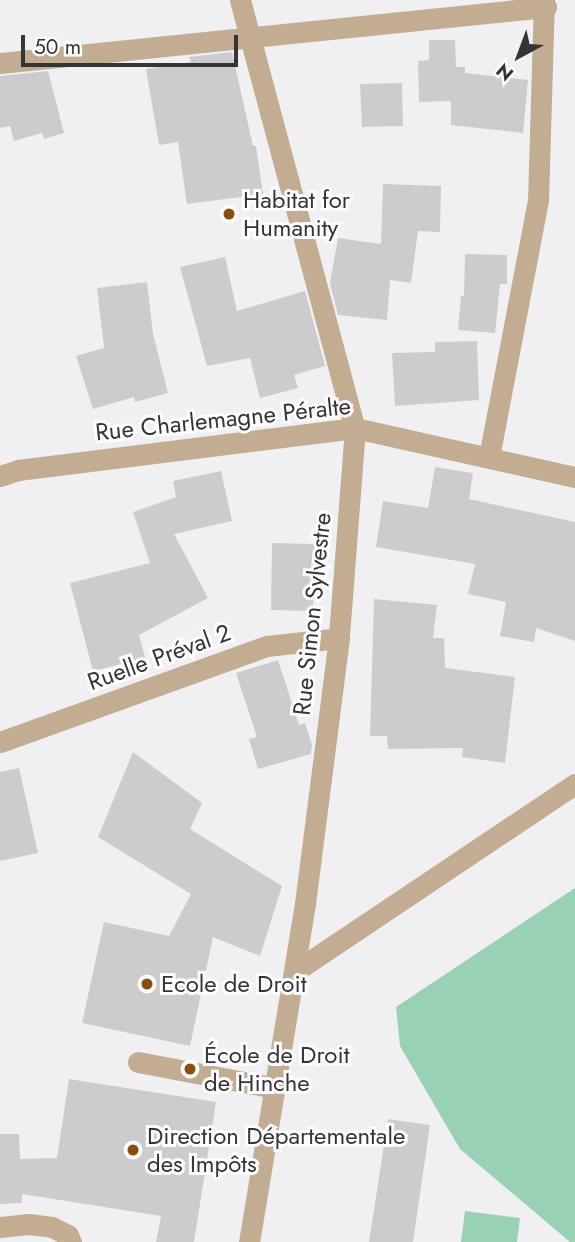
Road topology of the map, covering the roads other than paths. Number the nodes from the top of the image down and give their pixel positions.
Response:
1 (240, 0) edge
2 (545, 4) edge
3 (251, 37) junction
4 (0, 63) edge
5 (355, 428) junction
6 (489, 457) junction
7 (0, 477) edge
8 (575, 477) edge
9 (339, 638) junction
10 (0, 742) edge
11 (575, 784) edge
12 (294, 972) junction
13 (138, 1062) dead end
14 (275, 1088) junction
15 (0, 1227) edge
16 (71, 1242) edge
17 (249, 1242) edge

1 - 3 street, Rue Simon Sylvestre
2 - 3 street
2 - 6 street
3 - 4 street
3 - 5 street, Rue Simon Sylvestre
5 - 6 street, Rue Charlemagne Péralte
5 - 7 street, Rue Charlemagne Péralte
5 - 9 street, Rue Simon Sylvestre
6 - 8 street, Rue Charlemagne Péralte
9 - 10 street, Ruelle Préval 2
9 - 12 street, Rue Simon Sylvestre
11 - 12 street
12 - 14 street, Rue Simon Sylvestre
13 - 14 street
14 - 17 street, Rue Simon Sylvestre
15 - 16 street

